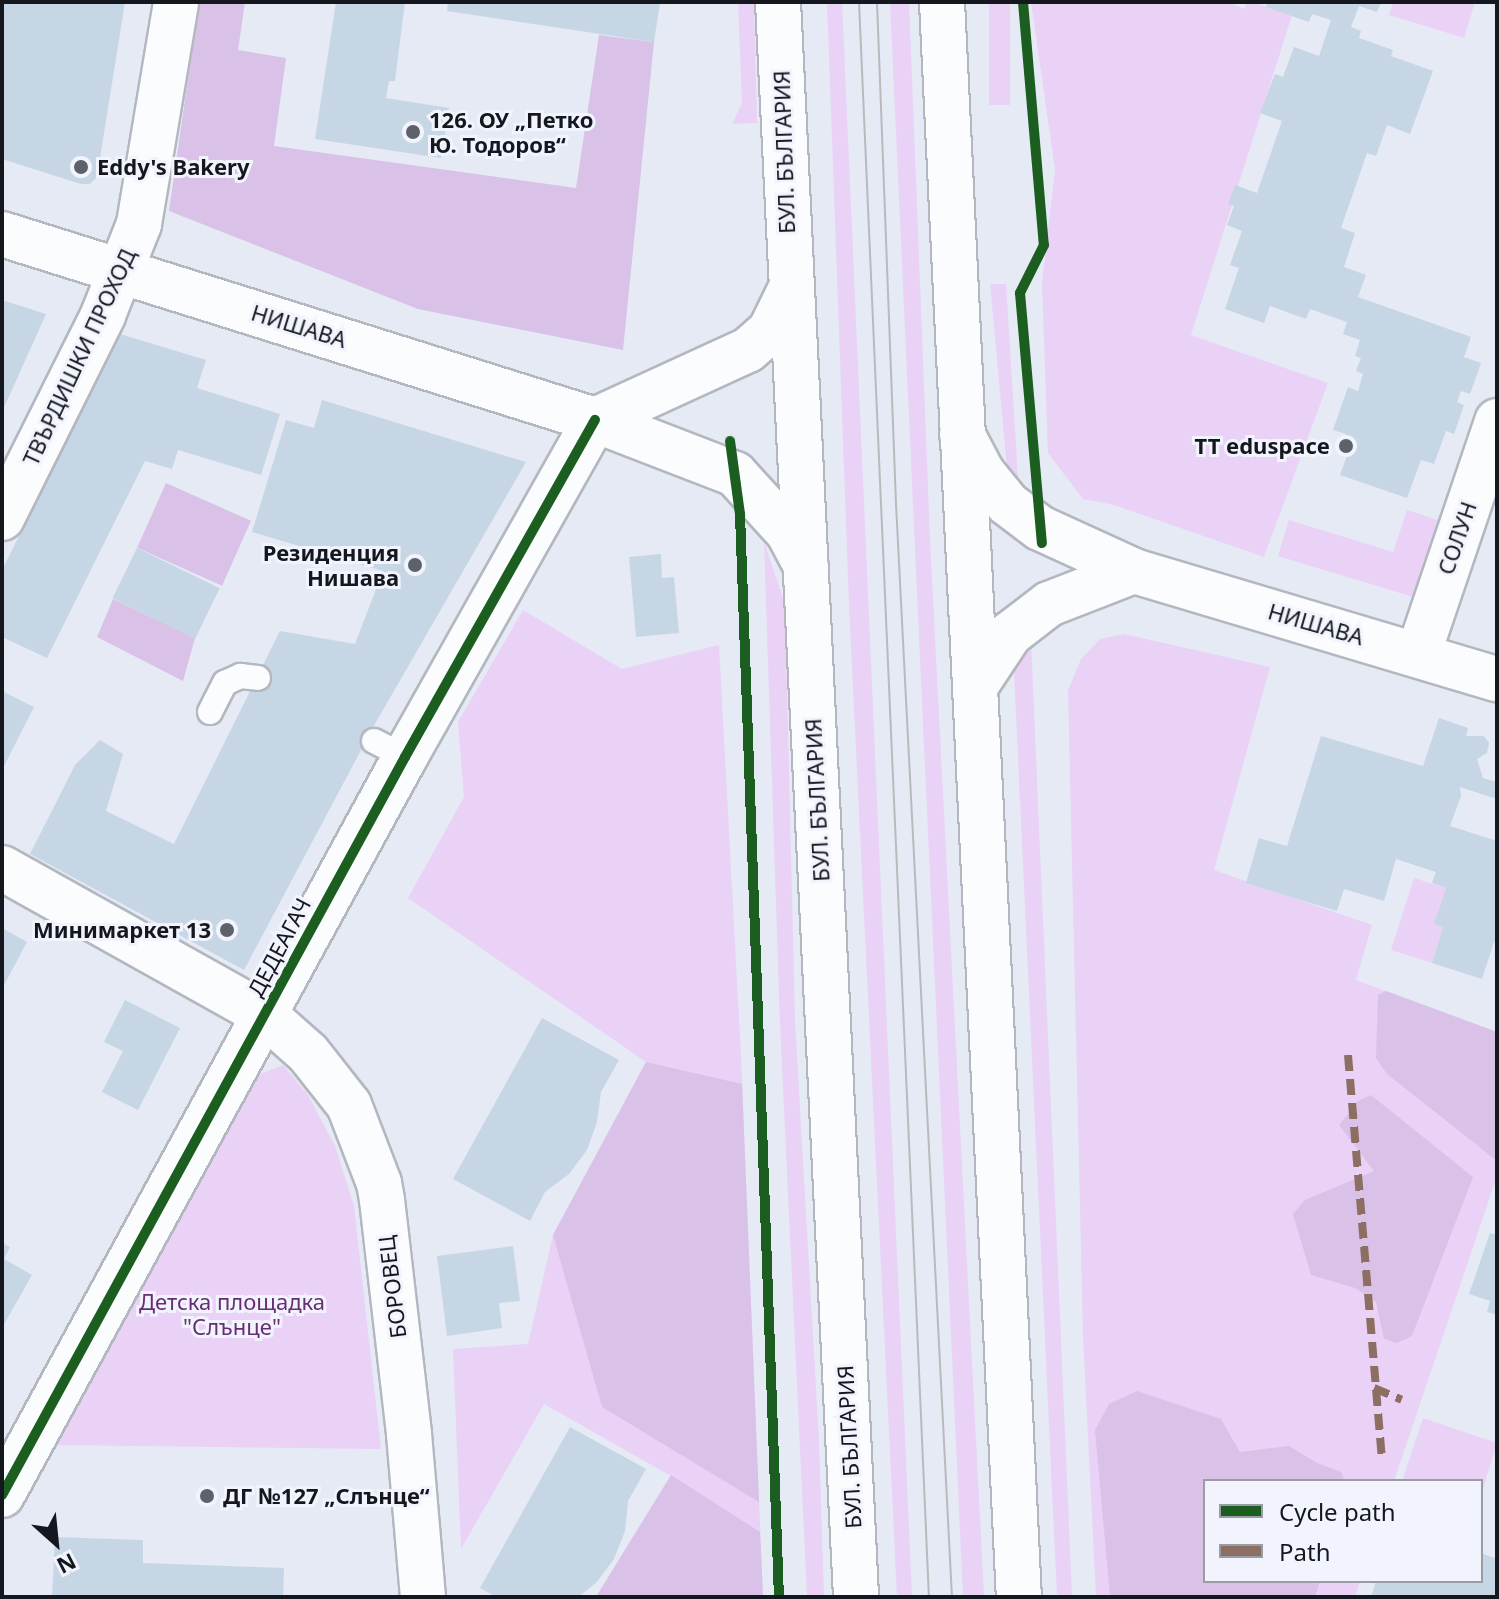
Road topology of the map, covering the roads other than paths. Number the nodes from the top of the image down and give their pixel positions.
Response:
1 (176, 2) edge
2 (778, 2) edge
3 (942, 2) edge
4 (2, 234) edge
5 (120, 271) junction
6 (790, 290) junction
7 (595, 420) junction
8 (1497, 421) edge
9 (962, 434) junction
10 (2, 518) edge
11 (806, 566) junction
12 (1134, 571) junction
13 (1418, 655) junction
14 (258, 678) dead end
15 (1497, 679) edge
16 (975, 687) junction
17 (210, 712) dead end
18 (2, 868) edge
19 (265, 1015) junction
20 (2, 1495) edge
21 (423, 1597) edge
22 (856, 1597) edge
23 (1019, 1597) edge

1 - 5 street, ТВЪРДИШКИ ПРОХОД
2 - 6 street, БУЛ. БЪЛГАРИЯ
3 - 9 street
4 - 5 street, НИШАВА
5 - 7 street, НИШАВА
5 - 10 street, ТВЪРДИШКИ ПРОХОД
6 - 7 street
6 - 11 street, БУЛ. БЪЛГАРИЯ
7 - 11 street, НИШАВА
7 - 19 street, ДЕДЕАГАЧ
8 - 13 street, СОЛУН
9 - 12 street, НИШАВА
9 - 16 street
11 - 22 street, БУЛ. БЪЛГАРИЯ
12 - 13 street, НИШАВА
12 - 16 street
13 - 15 street, НИШАВА
14 - 17 lane
16 - 23 street
18 - 19 street, БОРОВЕЦ
19 - 20 street, ДЕДЕАГАЧ
19 - 21 street, БОРОВЕЦ

